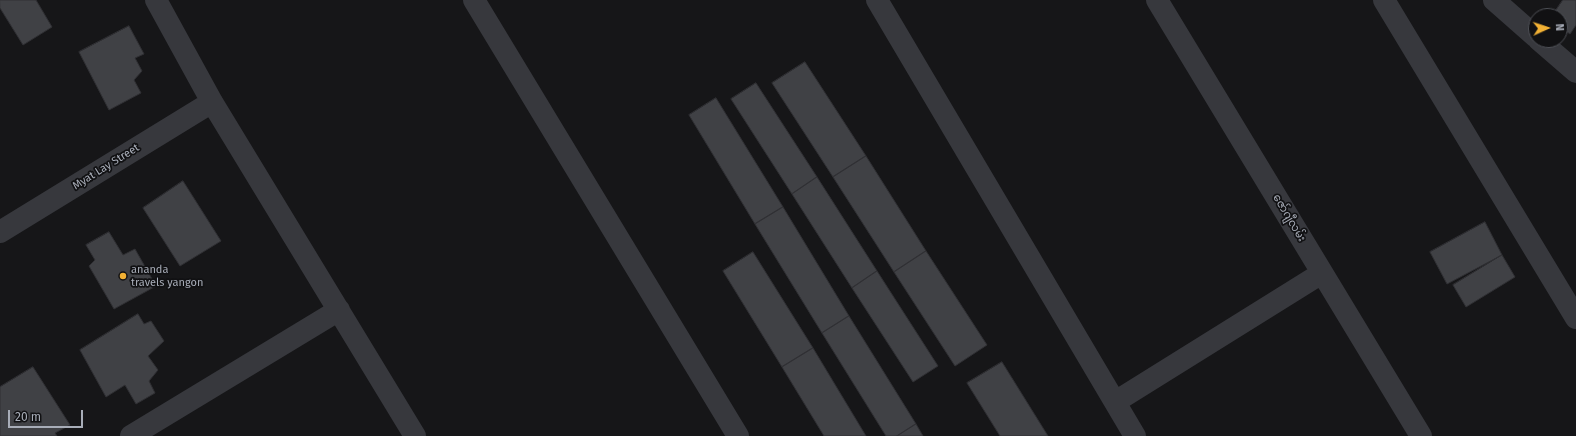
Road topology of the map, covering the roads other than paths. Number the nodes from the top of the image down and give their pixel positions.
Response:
1 (156, 0) edge
2 (474, 0) edge
3 (877, 0) edge
4 (1157, 0) edge
5 (1384, 0) edge
6 (1494, 0) edge
7 (1528, 30) edge
8 (1548, 48) edge
9 (1576, 72) edge
10 (212, 102) junction
11 (0, 232) edge
12 (1322, 273) junction
13 (339, 310) junction
14 (1576, 318) edge
15 (1115, 402) junction
16 (131, 436) edge
17 (415, 436) edge
18 (738, 436) edge
19 (1135, 436) edge
20 (1421, 436) edge

1 - 10 street
2 - 18 street
3 - 15 street
4 - 12 street, ဇော်ဂျီလမ်း
5 - 14 street
6 - 7 street
8 - 9 street
10 - 11 street, Myat Lay Street
10 - 13 street
12 - 15 street
12 - 20 street, ဇော်ဂျီလမ်း
13 - 16 street
13 - 17 street
15 - 19 street

